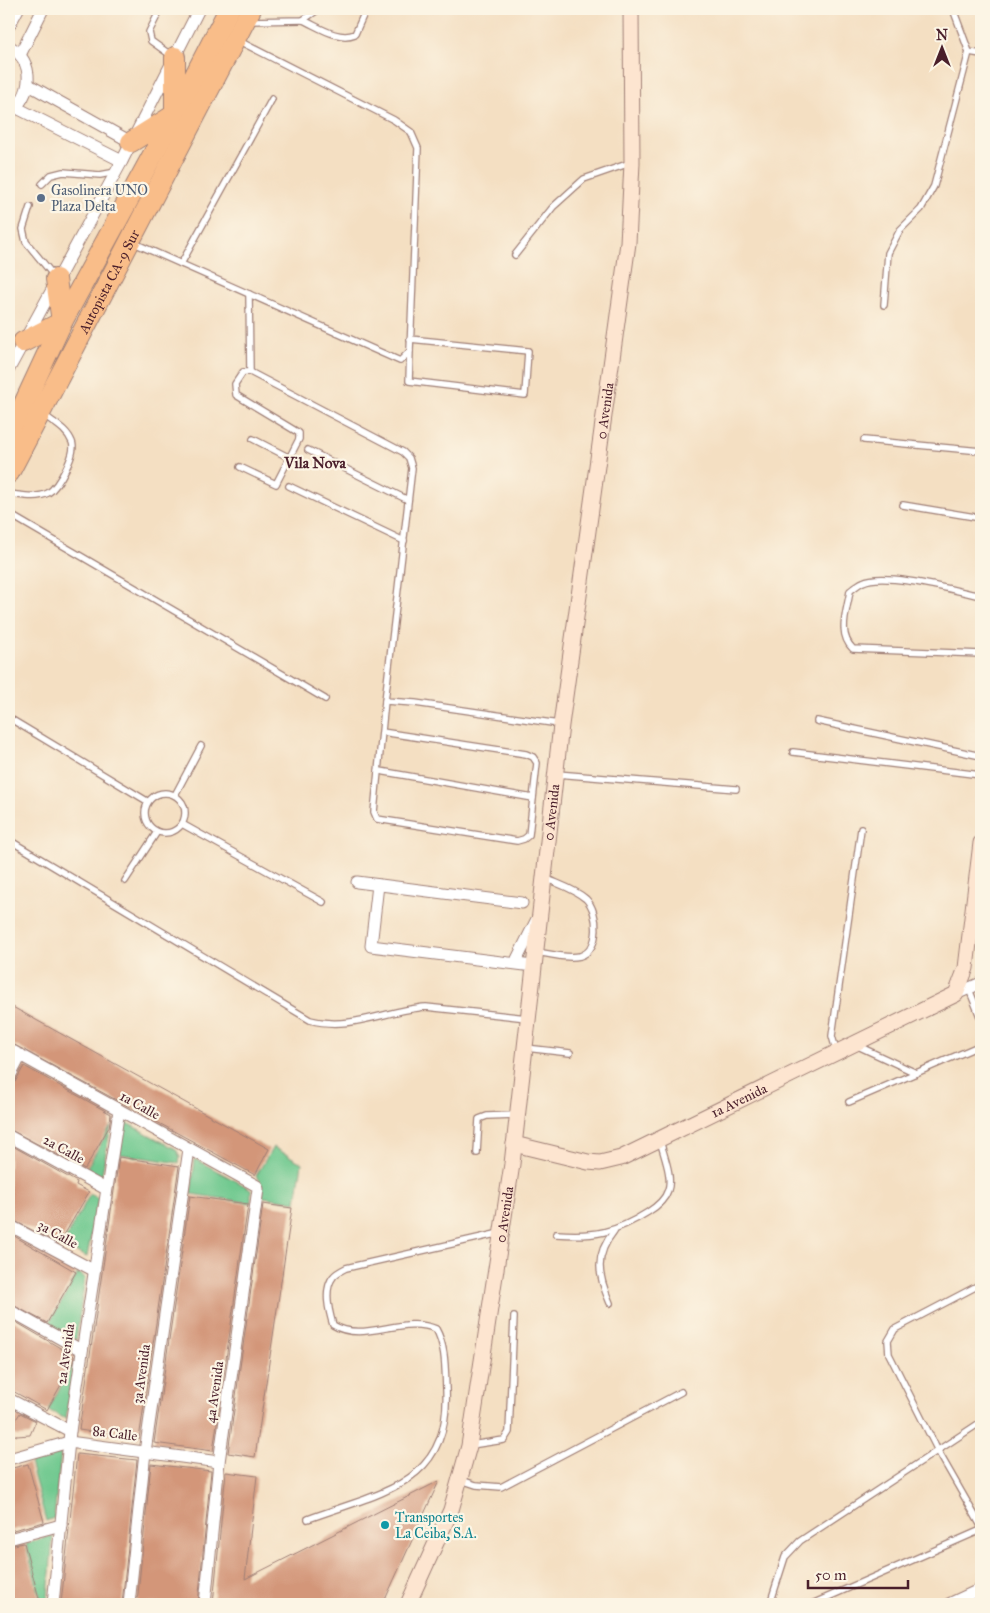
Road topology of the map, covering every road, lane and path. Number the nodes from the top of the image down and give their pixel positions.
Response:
1 (18, 9) edge
2 (43, 9) edge
3 (147, 9) edge
4 (161, 9) edge
5 (199, 9) edge
6 (319, 9) edge
7 (366, 9) edge
8 (631, 9) edge
9 (953, 9) edge
10 (240, 20) edge
11 (303, 20) junction
12 (9, 26) edge
13 (9, 46) edge
14 (969, 52) junction
15 (981, 54) edge
16 (20, 55) junction
17 (175, 57) junction
18 (29, 85) junction
19 (272, 99) dead end
20 (13, 110) edge
21 (176, 114) junction
22 (131, 142) junction
23 (122, 161) junction
24 (632, 163) junction
25 (116, 172) junction
26 (42, 184) dead end
27 (30, 207) dead end
28 (129, 241) junction
29 (515, 255) dead end
30 (181, 264) junction
31 (56, 279) junction
32 (249, 294) junction
33 (884, 305) dead end
34 (62, 322) junction
35 (410, 340) junction
36 (22, 342) junction
37 (410, 351) junction
38 (9, 369) edge
39 (250, 372) junction
40 (40, 412) junction
41 (9, 436) edge
42 (253, 439) dead end
43 (864, 440) dead end
44 (308, 450) dead end
45 (981, 450) edge
46 (290, 458) junction
47 (240, 467) dead end
48 (9, 472) edge
49 (289, 486) dead end
50 (9, 494) edge
51 (408, 500) junction
52 (903, 505) dead end
53 (9, 514) edge
54 (981, 518) edge
55 (404, 541) junction
56 (981, 596) edge
57 (981, 654) edge
58 (325, 699) dead end
59 (385, 701) junction
60 (9, 718) edge
61 (817, 721) dead end
62 (561, 725) junction
63 (382, 732) junction
64 (200, 746) dead end
65 (793, 752) dead end
66 (981, 756) edge
67 (380, 771) junction
68 (555, 774) junction
69 (981, 775) edge
70 (736, 789) dead end
71 (175, 794) junction
72 (533, 798) junction
73 (147, 801) junction
74 (182, 824) junction
75 (861, 829) dead end
76 (157, 832) junction
77 (9, 840) edge
78 (981, 843) edge
79 (543, 877) junction
80 (125, 882) dead end
81 (357, 882) dead end
82 (378, 885) junction
83 (323, 902) dead end
84 (522, 904) dead end
85 (539, 915) junction
86 (534, 959) junction
87 (515, 963) junction
88 (981, 983) edge
89 (963, 991) junction
90 (528, 1018) junction
91 (981, 1019) edge
92 (853, 1044) junction
93 (981, 1045) edge
94 (524, 1048) junction
95 (9, 1049) edge
96 (836, 1052) junction
97 (570, 1053) dead end
98 (21, 1055) junction
99 (916, 1073) junction
100 (9, 1078) edge
101 (849, 1102) dead end
102 (119, 1110) junction
103 (517, 1115) junction
104 (9, 1136) edge
105 (660, 1140) junction
106 (514, 1144) junction
107 (189, 1149) junction
108 (477, 1153) dead end
109 (257, 1186) joint
110 (106, 1189) junction
111 (9, 1225) edge
112 (614, 1231) junction
113 (502, 1232) junction
114 (556, 1234) dead end
115 (93, 1270) junction
116 (981, 1284) edge
117 (610, 1303) dead end
118 (9, 1310) edge
119 (514, 1317) dead end
120 (81, 1350) junction
121 (681, 1392) dead end
122 (9, 1398) edge
123 (981, 1422) edge
124 (69, 1436) junction
125 (469, 1446) junction
126 (938, 1451) junction
127 (145, 1452) junction
128 (9, 1459) edge
129 (219, 1462) junction
130 (461, 1480) junction
131 (308, 1519) dead end
132 (61, 1524) junction
133 (981, 1526) edge
134 (981, 1530) edge
135 (9, 1539) edge
136 (981, 1589) edge
137 (53, 1604) edge
138 (130, 1604) edge
139 (205, 1604) edge
140 (408, 1604) edge
141 (770, 1604) edge
142 (812, 1604) edge
143 (949, 1604) edge

1 - 12 street
2 - 16 street
3 - 4 lane
4 - 17 lane
5 - 17 street
6 - 11 lane
7 - 11 lane
8 - 24 street, 0 Avenida
9 - 14 lane
10 - 11 lane
10 - 21 highway, Autopista CA-9 Sur
10 - 28 highway, Autopista CA-9 Sur
10 - 35 lane
13 - 16 street
14 - 15 lane
14 - 33 lane
16 - 18 street
17 - 21 highway
17 - 22 street
18 - 20 street
18 - 22 street
19 - 30 lane
20 - 23 street
21 - 22 highway
21 - 34 highway, Autopista CA-9 Sur
22 - 23 street
23 - 25 street
24 - 29 lane
24 - 62 street, 0 Avenida
25 - 26 lane
25 - 31 street
27 - 31 lane
28 - 30 lane
28 - 40 highway, Autopista CA-9 Sur
30 - 32 lane
31 - 34 highway
31 - 36 street
32 - 37 lane
32 - 39 lane
34 - 36 highway
34 - 41 highway, Autopista CA-9 Sur
35 - 37 lane
35 - 37 lane
36 - 38 street
39 - 46 lane
39 - 51 lane
40 - 48 highway, Autopista CA-9 Sur
40 - 50 lane
42 - 46 lane
43 - 45 lane
44 - 51 lane
46 - 47 lane
49 - 55 lane
51 - 55 lane
52 - 54 lane
53 - 58 lane
55 - 59 lane
56 - 57 lane
59 - 62 lane
59 - 63 lane
60 - 73 lane
61 - 66 lane
62 - 68 street, 0 Avenida
63 - 67 lane
63 - 72 lane
64 - 71 lane
65 - 69 lane
67 - 72 lane
67 - 72 lane
68 - 70 lane
68 - 79 street, 0 Avenida
71 - 73 lane
71 - 74 lane
73 - 76 lane
74 - 76 lane
74 - 83 lane
75 - 96 lane
76 - 80 lane
77 - 90 lane
78 - 89 street
79 - 85 street, 0 Avenida
79 - 86 lane
81 - 82 street
82 - 84 street
82 - 87 street
85 - 86 street, 0 Avenida
85 - 87 street
86 - 87 street
86 - 90 street, 0 Avenida
88 - 89 street, 1a Avenida
89 - 91 lane
89 - 92 street, 1a Avenida
90 - 94 street, 0 Avenida
92 - 96 street, 1a Avenida
92 - 99 lane
93 - 99 lane
94 - 97 lane
94 - 103 street, 0 Avenida
95 - 98 street, 1a Calle
96 - 105 street, 1a Avenida
98 - 100 street
98 - 102 street, 1a Calle
99 - 101 lane
102 - 107 street, 1a Calle
102 - 110 street, 2a Avenida
103 - 106 street, 0 Avenida
103 - 108 lane
104 - 110 street, 2a Calle
105 - 106 street, 1a Avenida
105 - 112 lane
106 - 113 street, 0 Avenida
107 - 109 street, 1a Calle
107 - 127 street, 3a Avenida
109 - 129 street, 4a Avenida
110 - 115 street, 2a Avenida
111 - 115 street, 3a Calle
112 - 114 lane
112 - 117 lane
113 - 125 street, 0 Avenida
113 - 131 lane
115 - 120 street, 2a Avenida
116 - 126 lane
118 - 120 street
119 - 125 lane
120 - 124 street, 2a Avenida
121 - 130 lane
122 - 124 street
123 - 126 lane
124 - 127 street, 8a Calle
124 - 128 street, 8a Calle
124 - 132 street, 2a Avenida
125 - 130 street, 0 Avenida
126 - 133 lane
126 - 141 lane
127 - 129 street, 8a Calle
127 - 138 street, 3a Avenida
129 - 139 street, 4a Avenida
130 - 140 street, 0 Avenida
132 - 135 street
132 - 137 street, 2a Avenida
134 - 142 lane
136 - 143 street

